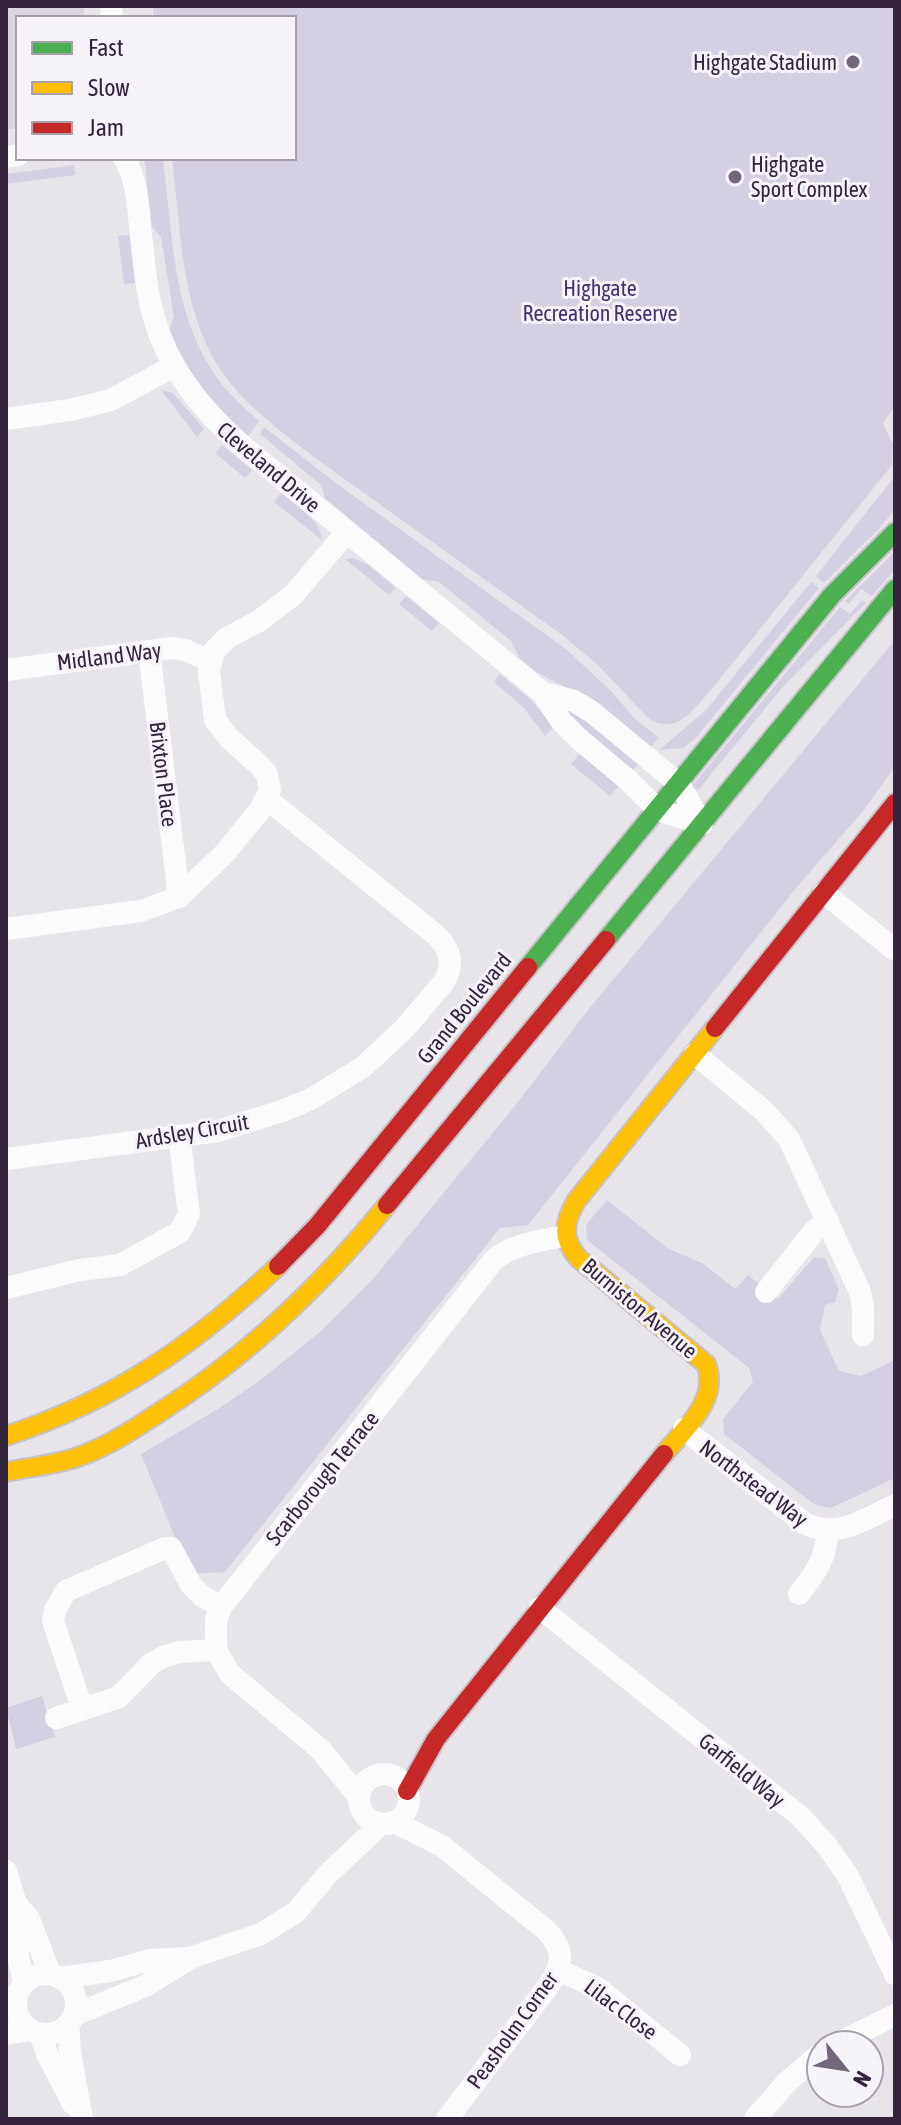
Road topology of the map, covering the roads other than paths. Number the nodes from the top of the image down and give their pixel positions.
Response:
1 (125, 160) edge
2 (174, 366) junction
3 (6, 419) edge
4 (347, 532) junction
5 (895, 532) edge
6 (895, 589) edge
7 (149, 651) junction
8 (210, 661) junction
9 (6, 670) edge
10 (543, 693) junction
11 (679, 784) junction
12 (267, 799) junction
13 (895, 803) edge
14 (658, 810) junction
15 (702, 824) junction
16 (824, 893) junction
17 (179, 897) junction
18 (6, 929) edge
19 (895, 950) edge
20 (695, 1054) junction
21 (179, 1136) junction
22 (6, 1159) edge
23 (828, 1221) junction
24 (564, 1236) junction
25 (6, 1288) edge
26 (766, 1292) dead end
27 (863, 1335) dead end
28 (684, 1429) junction
29 (6, 1436) edge
30 (6, 1472) edge
31 (895, 1505) edge
32 (827, 1531) junction
33 (799, 1594) dead end
34 (221, 1607) junction
35 (540, 1608) junction
36 (216, 1650) junction
37 (82, 1708) junction
38 (56, 1718) dead end
39 (436, 1739) joint
40 (320, 1749) junction
41 (395, 1786) junction
42 (374, 1814) junction
43 (442, 1846) junction
44 (6, 1871) edge
45 (16, 1904) junction
46 (190, 1958) junction
47 (558, 1970) junction
48 (895, 1974) edge
49 (55, 1976) junction
50 (17, 1986) edge
51 (895, 2015) edge
52 (71, 2020) junction
53 (867, 2029) edge
54 (35, 2032) junction
55 (6, 2034) edge
56 (680, 2055) dead end
57 (805, 2067) edge
58 (82, 2119) edge
59 (447, 2119) edge
60 (755, 2119) edge

1 - 2 street, Cleveland Drive
2 - 3 street
2 - 4 street, Cleveland Drive
4 - 8 street
4 - 10 street, Cleveland Drive
5 - 11 street, Grand Boulevard
6 - 15 street
7 - 8 street, Midland Way
7 - 9 street, Midland Way
7 - 17 street, Brixton Place
8 - 12 street
10 - 11 street, Cleveland Drive
10 - 14 street, Cleveland Drive
11 - 14 street, Grand Boulevard
11 - 15 street, Cleveland Drive
12 - 17 street
12 - 21 street, Ardsley Circuit
13 - 16 street
14 - 15 street, Cleveland Drive
14 - 29 street, Grand Boulevard
15 - 30 street
16 - 19 street
16 - 20 street
17 - 18 street
20 - 23 street
20 - 24 street
21 - 22 street, Ardsley Circuit
21 - 25 street
23 - 26 street
23 - 27 street
24 - 28 street, Burniston Avenue
24 - 34 street, Scarborough Terrace
28 - 32 street, Northstead Way
28 - 35 street, Burniston Avenue
31 - 32 street, Northstead Way
32 - 33 street, Northstead Way
34 - 36 street
34 - 37 street
35 - 39 street, Burniston Avenue
35 - 48 street, Garfield Way
36 - 37 street
36 - 40 street
37 - 38 street
39 - 41 street, Burniston Avenue
40 - 41 street
40 - 42 street
41 - 42 street
41 - 42 street
41 - 43 street, Peasholm Corner
42 - 43 street, Peasholm Corner
42 - 46 street
43 - 47 street, Peasholm Corner
44 - 45 street
45 - 49 street
45 - 50 street
46 - 49 street
46 - 52 street
47 - 56 street, Lilac Close
47 - 59 street, Peasholm Corner
49 - 50 street
49 - 52 street
50 - 54 street
51 - 53 street
52 - 54 street
52 - 58 street
54 - 55 street
54 - 58 street
57 - 60 street

